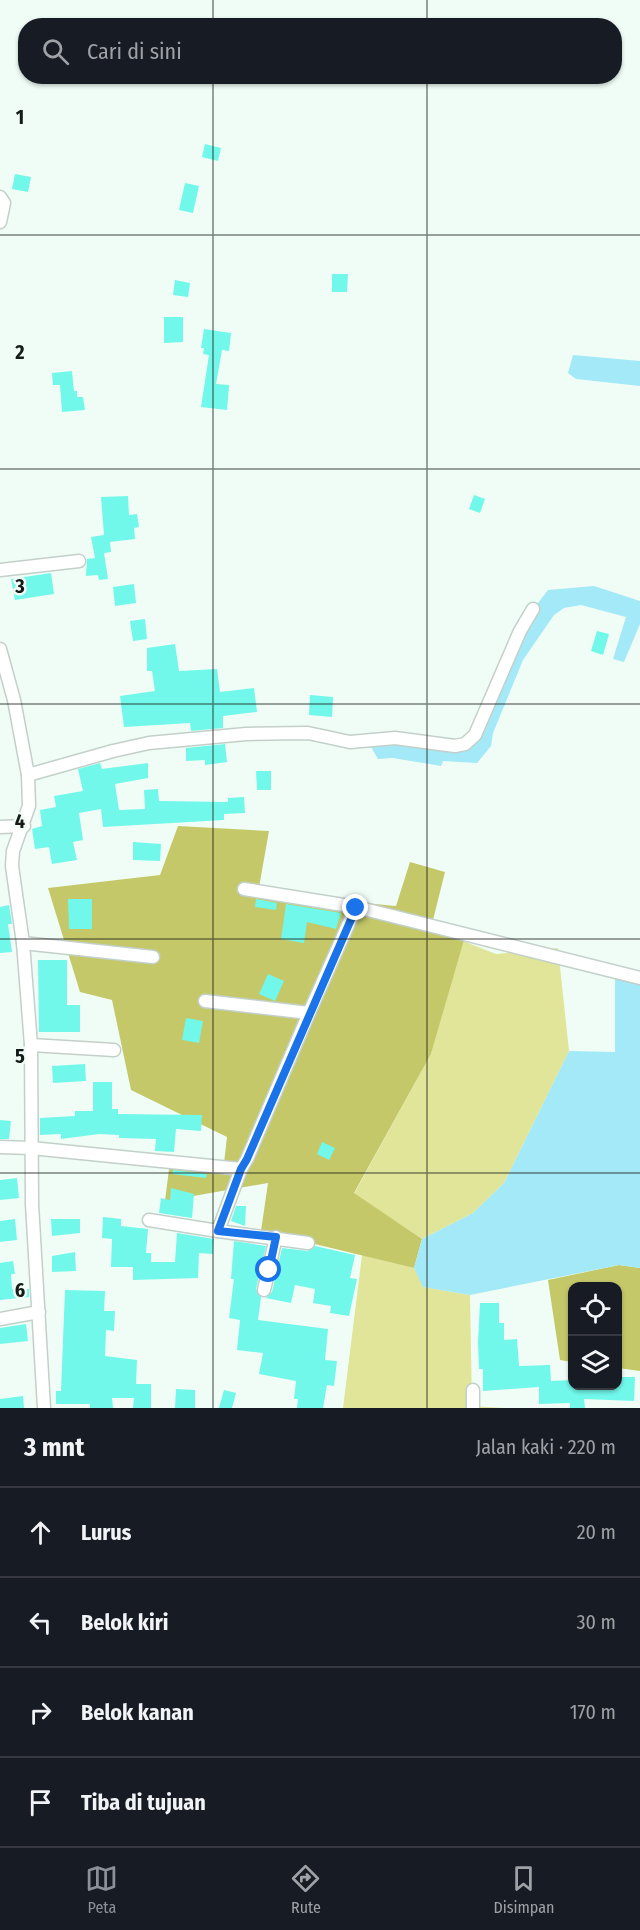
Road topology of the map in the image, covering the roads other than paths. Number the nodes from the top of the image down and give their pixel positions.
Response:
1 (0, 197) edge
2 (0, 222) edge
3 (79, 561) dead end
4 (0, 570) edge
5 (533, 609) dead end
6 (0, 649) edge
7 (28, 775) junction
8 (24, 826) junction
9 (0, 827) edge
10 (244, 889) dead end
11 (356, 908) junction
12 (22, 944) junction
13 (153, 957) dead end
14 (640, 978) edge
15 (205, 1001) dead end
16 (309, 1012) junction
17 (31, 1045) junction
18 (114, 1050) dead end
19 (0, 1147) edge
20 (31, 1148) junction
21 (241, 1169) junction
22 (149, 1220) dead end
23 (218, 1231) junction
24 (276, 1237) junction
25 (308, 1243) dead end
26 (264, 1290) dead end
27 (39, 1312) junction
28 (0, 1319) edge
29 (473, 1390) dead end
30 (44, 1408) edge
31 (473, 1408) edge

1 - 2 street
3 - 4 street
5 - 7 street
6 - 7 street
7 - 8 street
8 - 9 street
8 - 12 street
10 - 11 street
11 - 14 street
11 - 16 street
12 - 13 street
12 - 17 street
15 - 16 street
16 - 21 street
17 - 18 street
17 - 20 street
19 - 20 street
20 - 21 street
20 - 27 street
21 - 23 street
22 - 23 street
23 - 24 street
24 - 25 street
24 - 26 street
27 - 28 street
27 - 30 street
29 - 31 street

